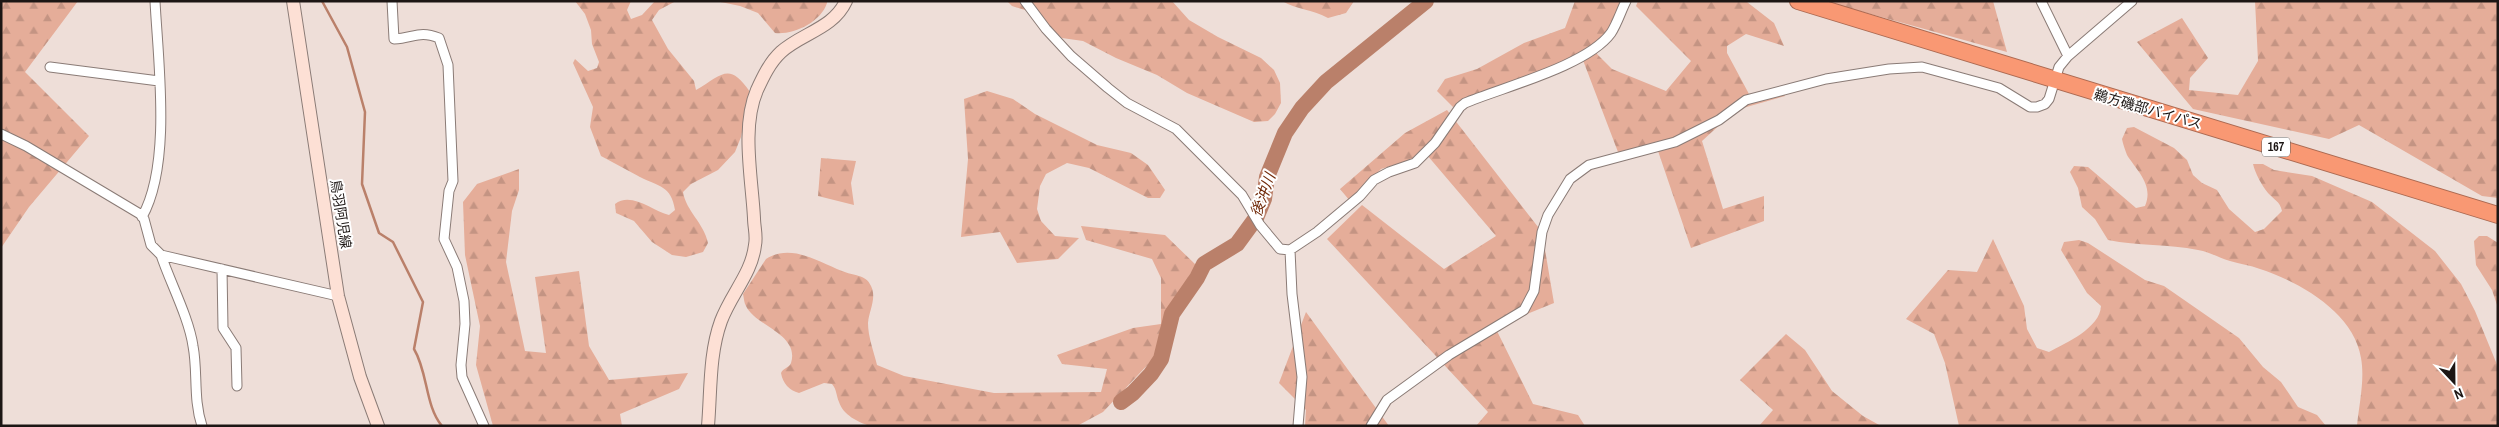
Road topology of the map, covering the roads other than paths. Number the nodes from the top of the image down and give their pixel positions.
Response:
1 (155, 1) edge
2 (292, 1) edge
3 (392, 1) edge
4 (846, 1) edge
5 (1025, 1) edge
6 (1626, 1) edge
7 (1798, 1) edge
8 (2041, 1) edge
9 (2132, 1) edge
10 (2068, 56) junction
11 (50, 67) dead end
12 (159, 81) junction
13 (2054, 81) junction
14 (1, 134) edge
15 (2498, 215) edge
16 (142, 216) junction
17 (1290, 250) junction
18 (161, 255) junction
19 (222, 269) junction
20 (338, 296) junction
21 (237, 386) dead end
22 (202, 426) edge
23 (378, 426) edge
24 (484, 426) edge
25 (708, 426) edge
26 (1298, 426) edge
27 (1371, 426) edge

1 - 12 street
2 - 20 street, 鳥羽阿児線
3 - 24 street
4 - 25 street
5 - 17 street
6 - 17 street
7 - 13 highway, 鵜方磯部バイパス / 167
8 - 10 street
9 - 10 street
10 - 13 street
11 - 12 street
12 - 16 street
13 - 15 highway, 鵜方磯部バイパス / 167
13 - 27 street
14 - 16 street
16 - 18 street
17 - 26 street
18 - 19 street
18 - 22 street
19 - 20 street
19 - 21 street
20 - 23 street, 鳥羽阿児線

